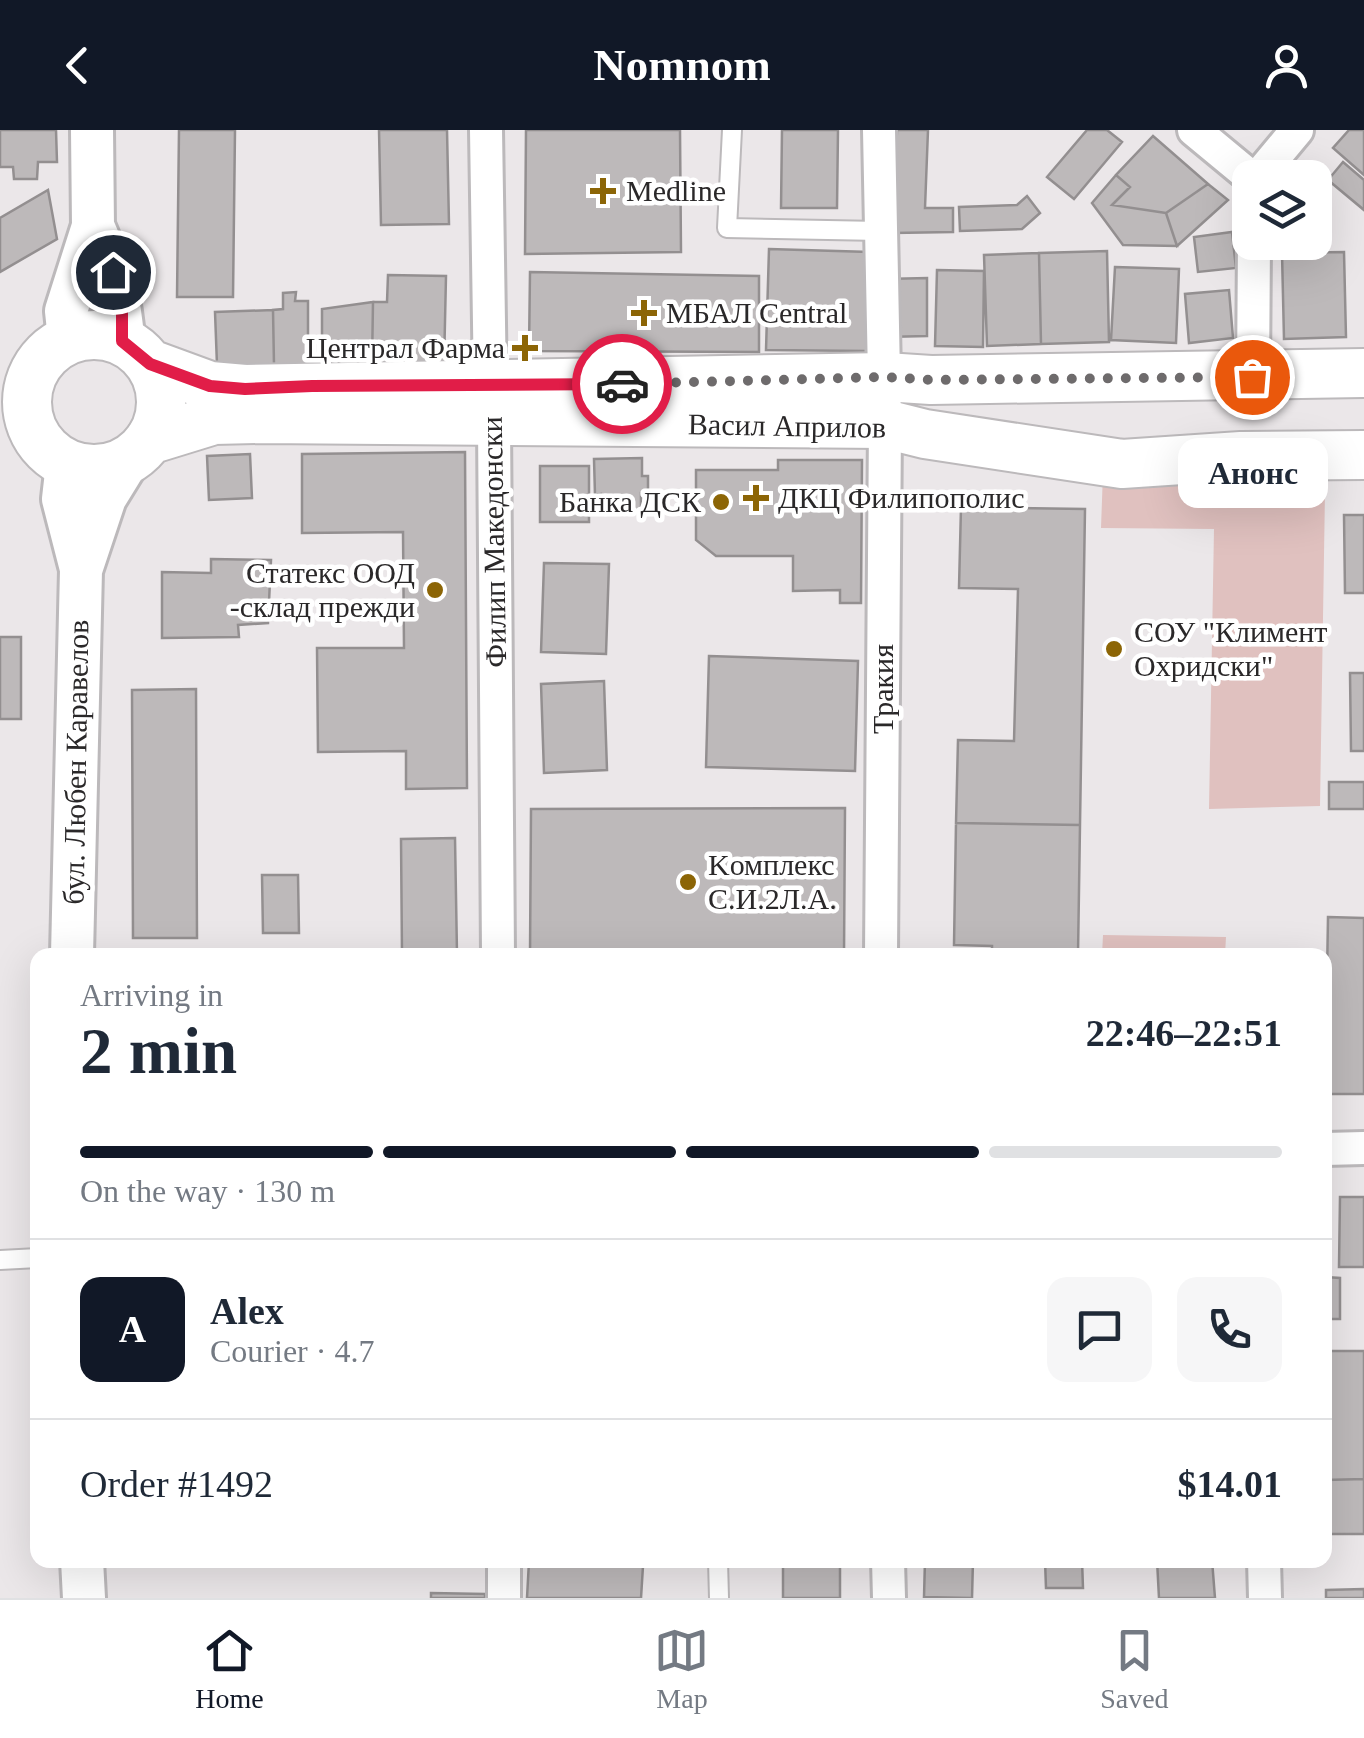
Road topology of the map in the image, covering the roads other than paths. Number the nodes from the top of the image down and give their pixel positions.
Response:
1 (92, 130) edge
2 (486, 130) edge
3 (732, 130) edge
4 (879, 130) edge
5 (1194, 130) edge
6 (1296, 130) edge
7 (1232, 160) edge
8 (1270, 160) edge
9 (94, 226) junction
10 (863, 227) junction
11 (1254, 260) edge
12 (136, 353) junction
13 (37, 357) edge
14 (1364, 372) edge
15 (885, 377) junction
16 (1252, 377) junction
17 (492, 405) junction
18 (885, 424) junction
19 (34, 446) edge
20 (139, 450) junction
21 (1364, 455) edge
22 (81, 570) junction
23 (72, 948) edge
24 (498, 948) edge
25 (881, 948) edge
26 (1332, 1148) edge
27 (1364, 1148) edge
28 (30, 1258) edge
29 (0, 1260) edge
30 (82, 1568) edge
31 (504, 1568) edge
32 (718, 1568) edge
33 (888, 1568) edge
34 (1264, 1568) edge
35 (84, 1598) edge
36 (504, 1598) edge
37 (719, 1598) edge
38 (889, 1598) edge
39 (1265, 1598) edge

1 - 9 street
2 - 17 street, Филип Македонски
3 - 10 lane
4 - 10 street
5 - 7 street
6 - 8 street
9 - 12 street
9 - 13 street
10 - 15 street
11 - 16 street
12 - 13 main road
12 - 17 main road, Васил Априлов
12 - 20 main road
13 - 19 main road
14 - 16 main road, Васил Априлов
15 - 16 main road, Васил Априлов
15 - 17 main road, Васил Априлов
15 - 18 street, Тракия
17 - 18 main road, Васил Априлов
17 - 20 main road, Васил Априлов
17 - 24 street, Филип Македонски
18 - 21 main road, Васил Априлов
18 - 25 street, Тракия
19 - 20 main road
19 - 22 street, бул. Любен Каравелов
20 - 22 street, бул. Любен Каравелов
22 - 23 street, бул. Любен Каравелов
26 - 27 street
28 - 29 lane
30 - 35 street
31 - 36 street
32 - 37 lane
33 - 38 street
34 - 39 street

